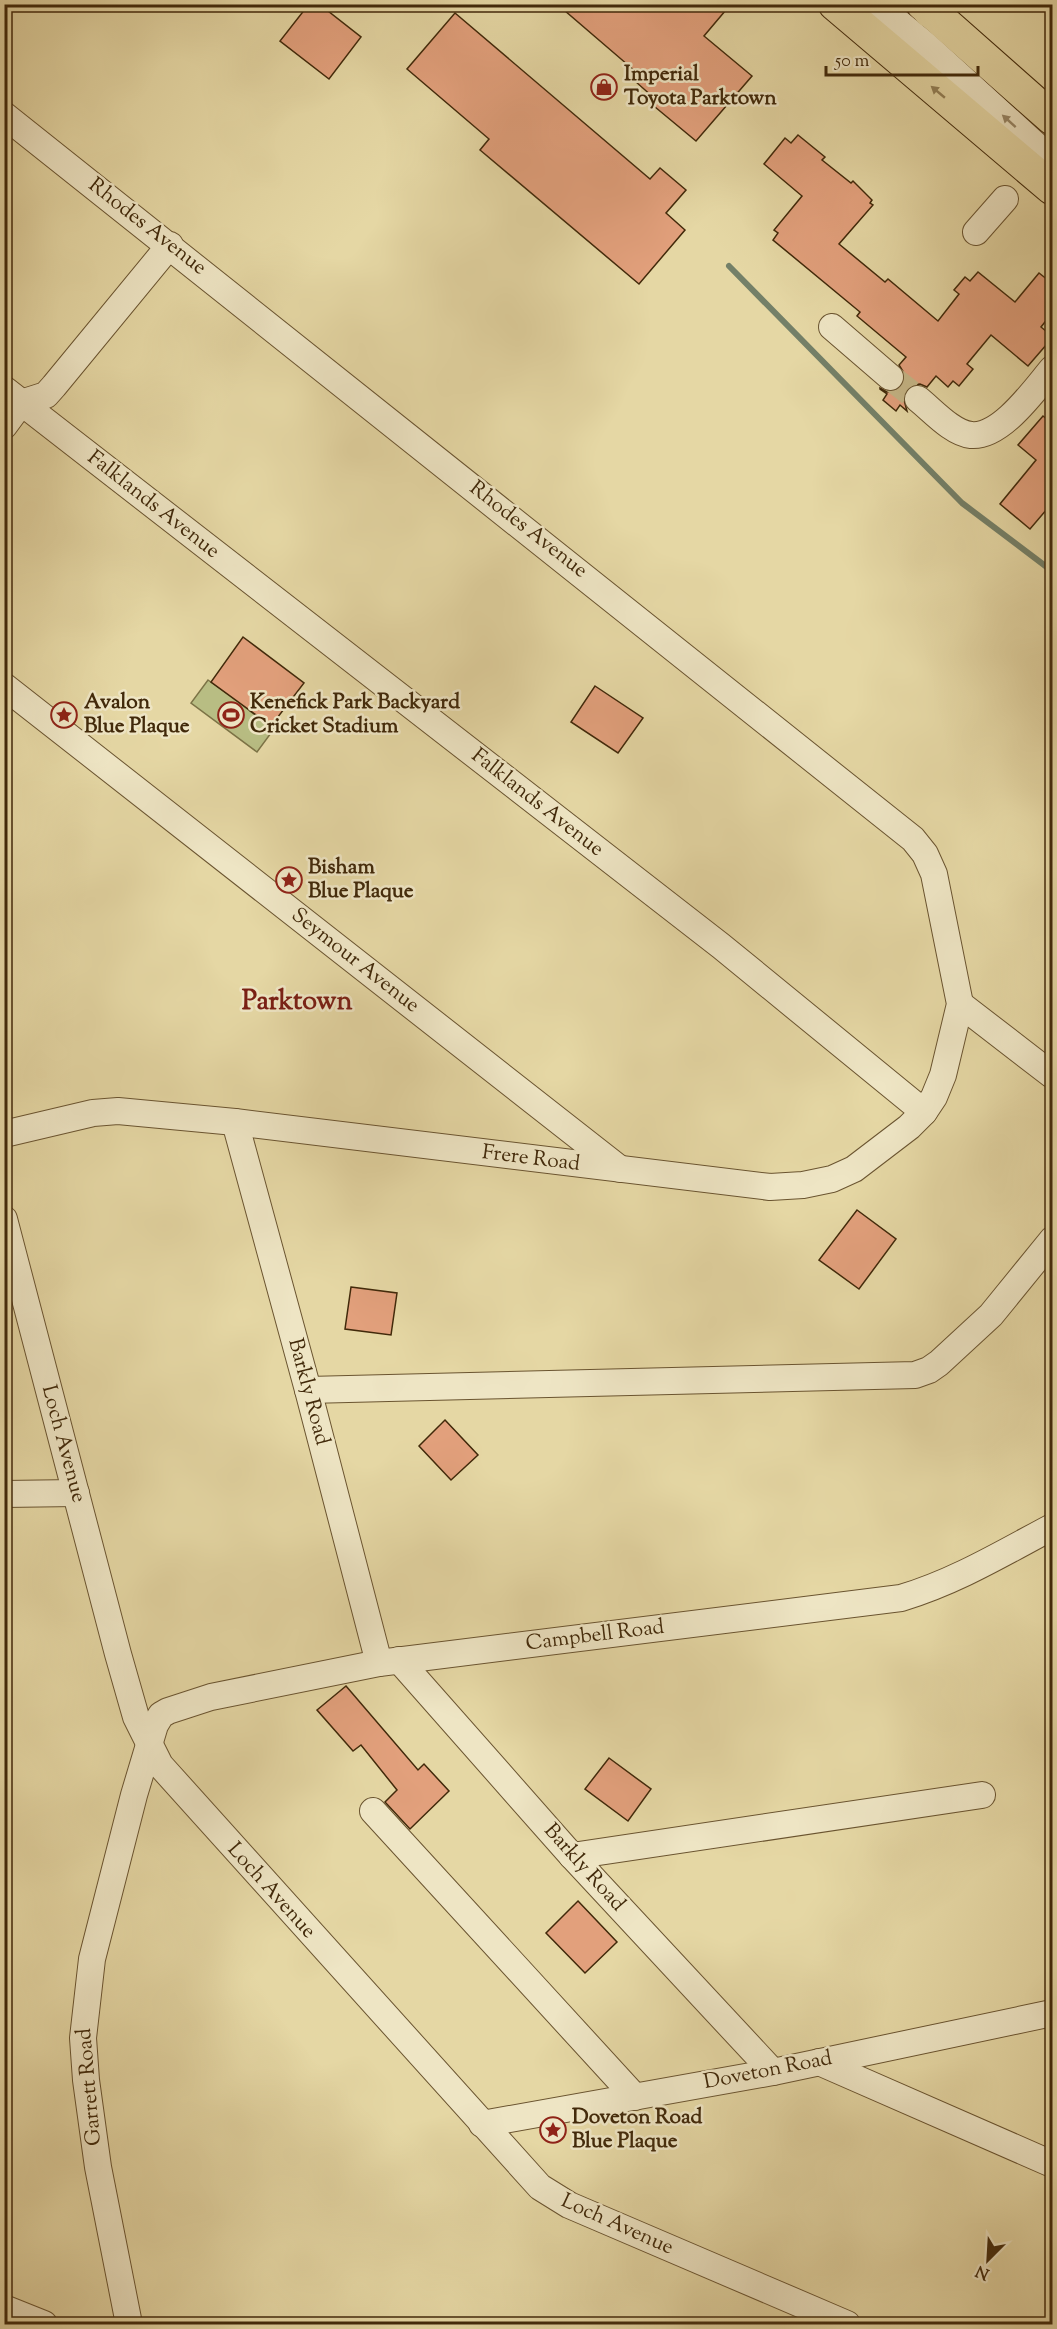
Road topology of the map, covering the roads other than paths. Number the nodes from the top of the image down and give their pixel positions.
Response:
1 (835, 4) edge
2 (876, 4) edge
3 (927, 7) edge
4 (4, 114) edge
5 (1053, 118) edge
6 (1053, 160) edge
7 (1053, 188) edge
8 (1005, 199) dead end
9 (976, 232) dead end
10 (170, 245) junction
11 (832, 327) dead end
12 (1053, 369) edge
13 (890, 376) tunnel mouth
14 (13, 396) edge
15 (918, 399) tunnel mouth
16 (4, 426) edge
17 (4, 686) edge
18 (960, 1004) junction
19 (1053, 1075) edge
20 (924, 1112) junction
21 (235, 1122) junction
22 (4, 1134) edge
23 (621, 1170) junction
24 (4, 1219) edge
25 (1053, 1240) edge
26 (308, 1390) junction
27 (76, 1493) junction
28 (4, 1494) edge
29 (1053, 1527) edge
30 (389, 1662) junction
31 (149, 1746) junction
32 (982, 1794) dead end
33 (373, 1811) dead end
34 (572, 1856) junction
35 (1053, 2013) edge
36 (819, 2062) junction
37 (773, 2072) junction
38 (635, 2097) junction
39 (482, 2124) junction
40 (1053, 2164) edge
41 (4, 2308) edge
42 (44, 2325) edge
43 (129, 2325) edge
44 (847, 2325) edge

7 -> 1 main road
6 -> 2 street
3 - 5 main road
4 - 10 street, Rhodes Avenue
8 - 9 street
10 - 14 street
10 - 18 street, Rhodes Avenue
11 - 13 street
12 - 15 street
14 - 16 street
14 - 20 street, Falklands Avenue
17 - 23 street, Seymour Avenue
18 - 19 street
18 - 20 street, Frere Road
20 - 23 street, Frere Road
21 - 22 street, Frere Road
21 - 23 street, Frere Road
21 - 26 street, Barkly Road
24 - 27 street, Loch Avenue
25 - 26 street
26 - 30 street, Barkly Road
27 - 28 street
27 - 31 street, Loch Avenue
29 - 30 street, Campbell Road
30 - 31 street, Campbell Road
30 - 34 street, Barkly Road
31 - 39 street, Loch Avenue
31 - 43 street, Garrett Road
32 - 34 street
33 - 38 street
34 - 37 street, Barkly Road
35 - 36 street, Doveton Road
36 - 37 street, Doveton Road
36 - 40 street
37 - 38 street, Doveton Road
38 - 39 street, Doveton Road
39 - 44 street, Loch Avenue
41 - 42 street

